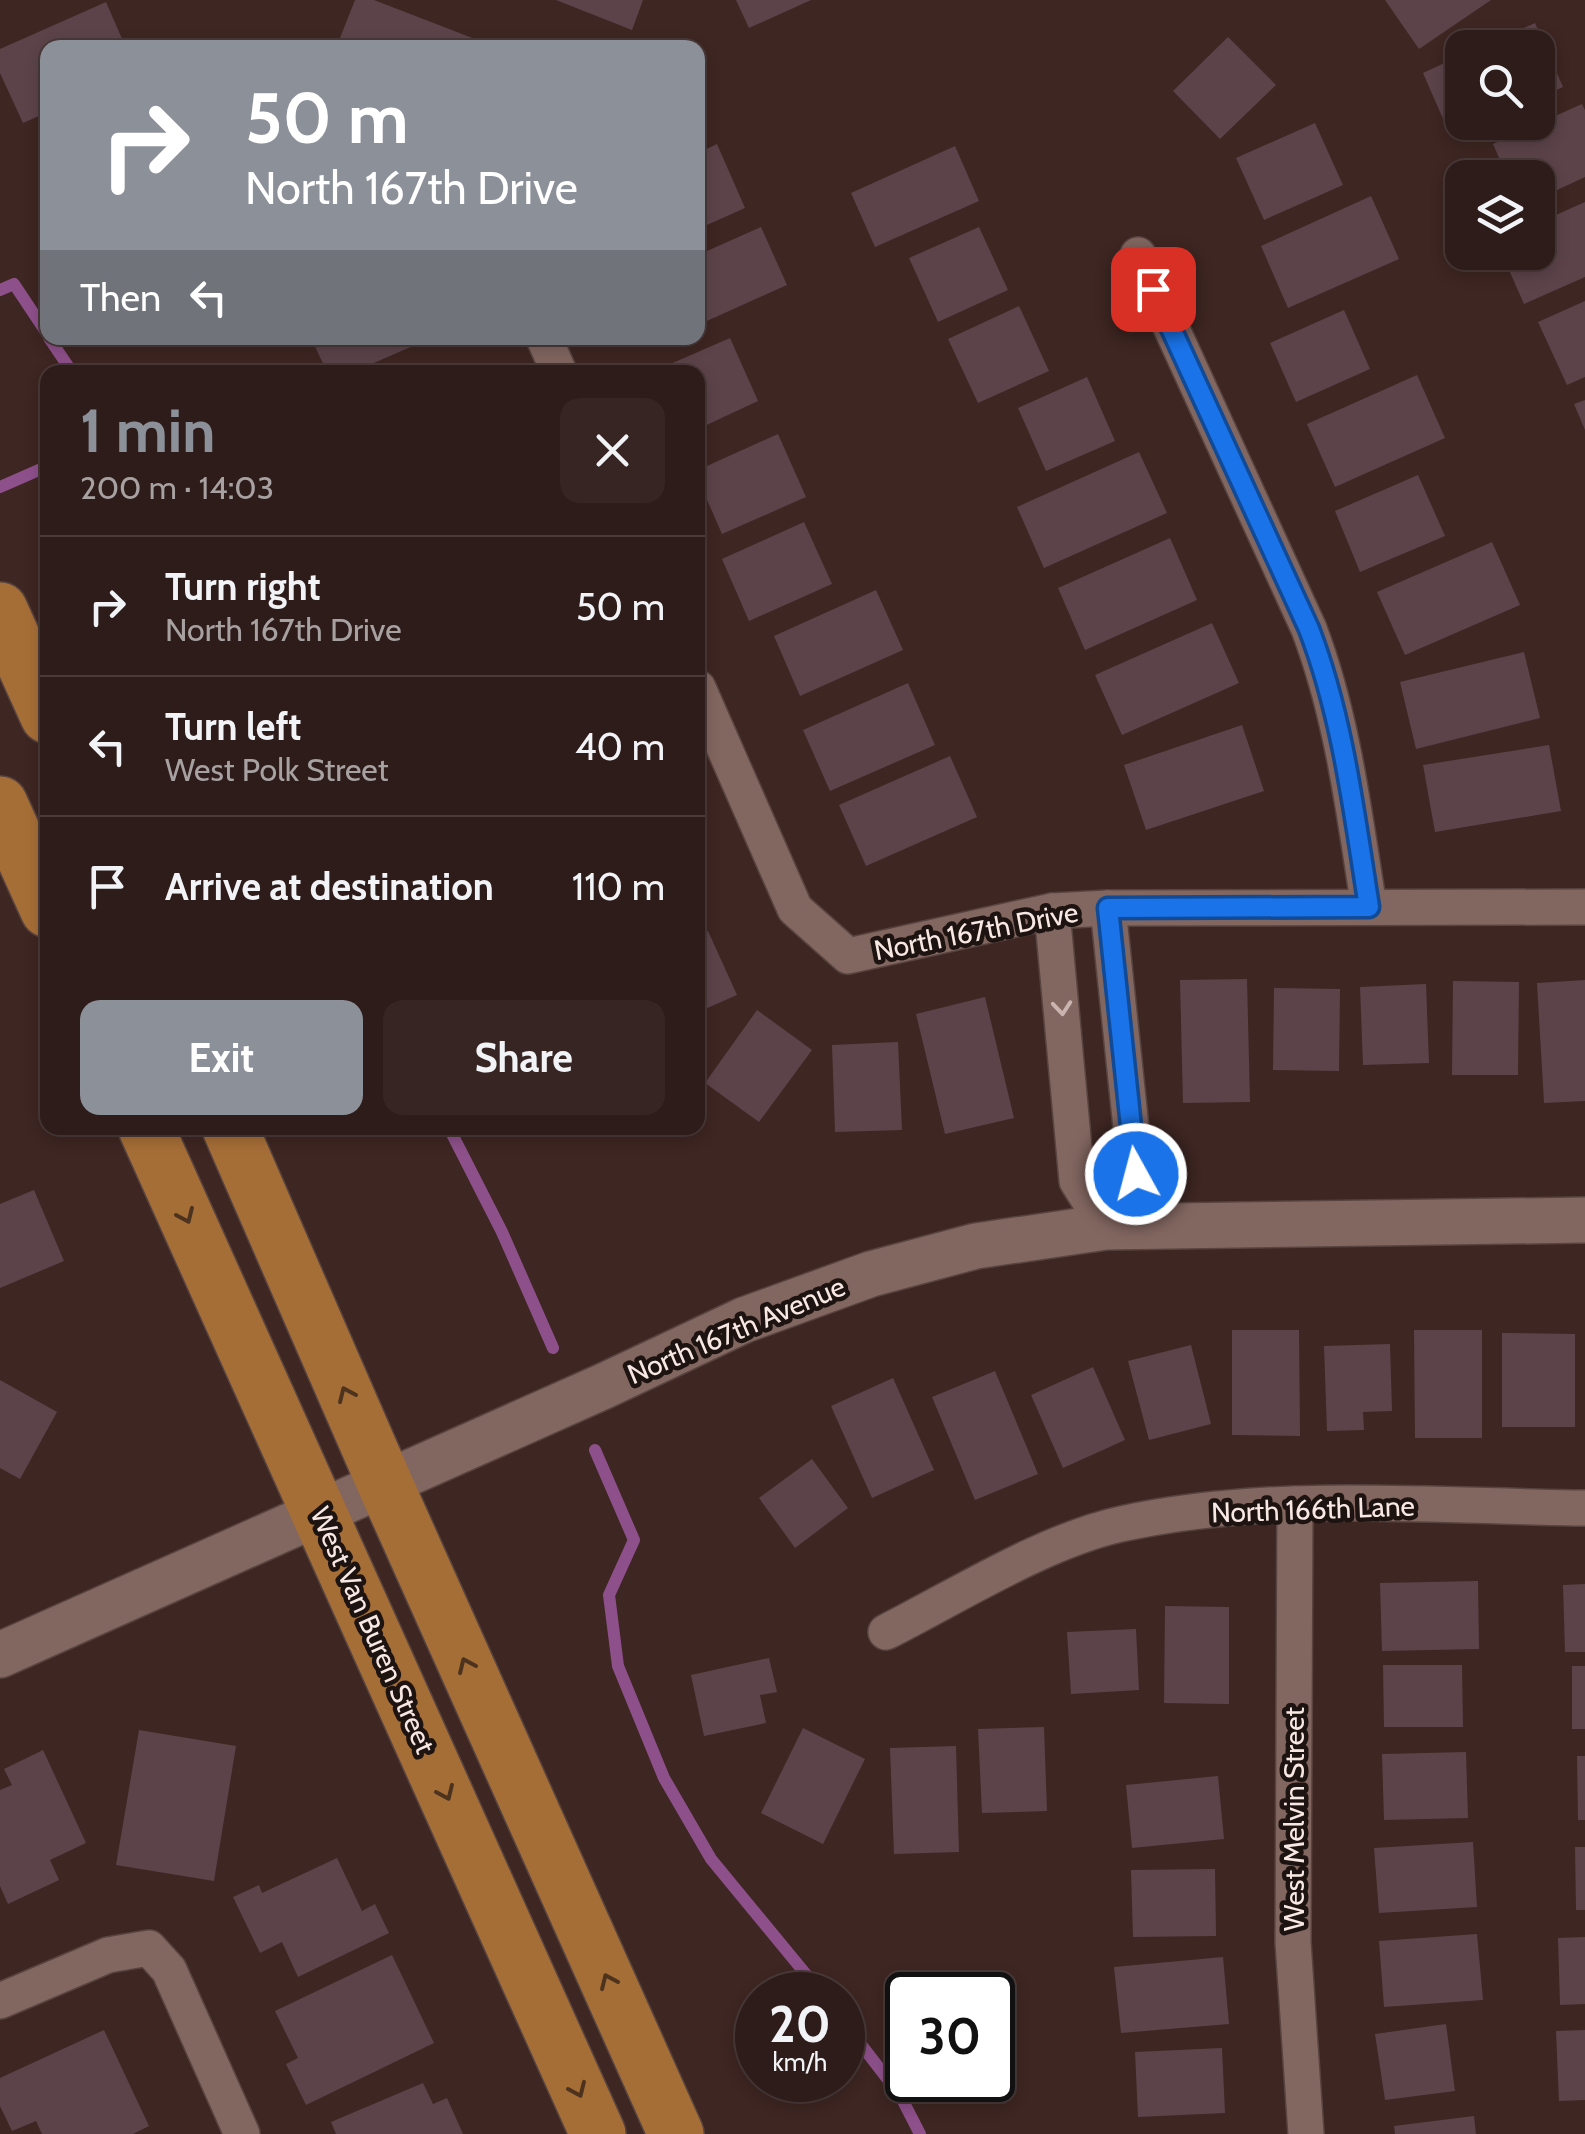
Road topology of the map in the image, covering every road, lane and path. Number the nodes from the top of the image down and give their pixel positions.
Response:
1 (1138, 255) dead end
2 (0, 610) edge
3 (40, 698) edge
4 (705, 704) edge
5 (0, 804) edge
6 (40, 892) edge
7 (1369, 907) junction
8 (1585, 907) edge
9 (1108, 908) junction
10 (1052, 911) junction
11 (149, 1135) edge
12 (233, 1135) edge
13 (1585, 1220) edge
14 (1106, 1228) junction
15 (385, 1484) junction
16 (1295, 1504) junction
17 (1585, 1508) edge
18 (321, 1512) junction
19 (886, 1632) dead end
20 (0, 1655) edge
21 (0, 2001) edge
22 (242, 2134) edge
23 (598, 2134) edge
24 (676, 2134) edge
25 (1306, 2134) edge

1 - 7 street
2 - 3 main road
4 - 10 street, North 167th Drive
5 - 6 main road
7 - 8 street, North 167th Drive
7 - 9 street, North 167th Drive
9 - 10 street, North 167th Drive
9 - 14 street
10 -> 14 street
11 -> 18 main road, West Van Buren Street
15 -> 12 main road
13 - 14 street, North 167th Avenue
14 - 15 street, North 167th Avenue
15 - 18 street, North 167th Avenue
24 -> 15 main road
16 - 17 street, North 166th Lane
16 - 19 street, North 166th Lane
16 - 25 street, West Melvin Street
18 - 20 street, North 167th Avenue
18 -> 23 main road, West Van Buren Street
21 - 22 street

